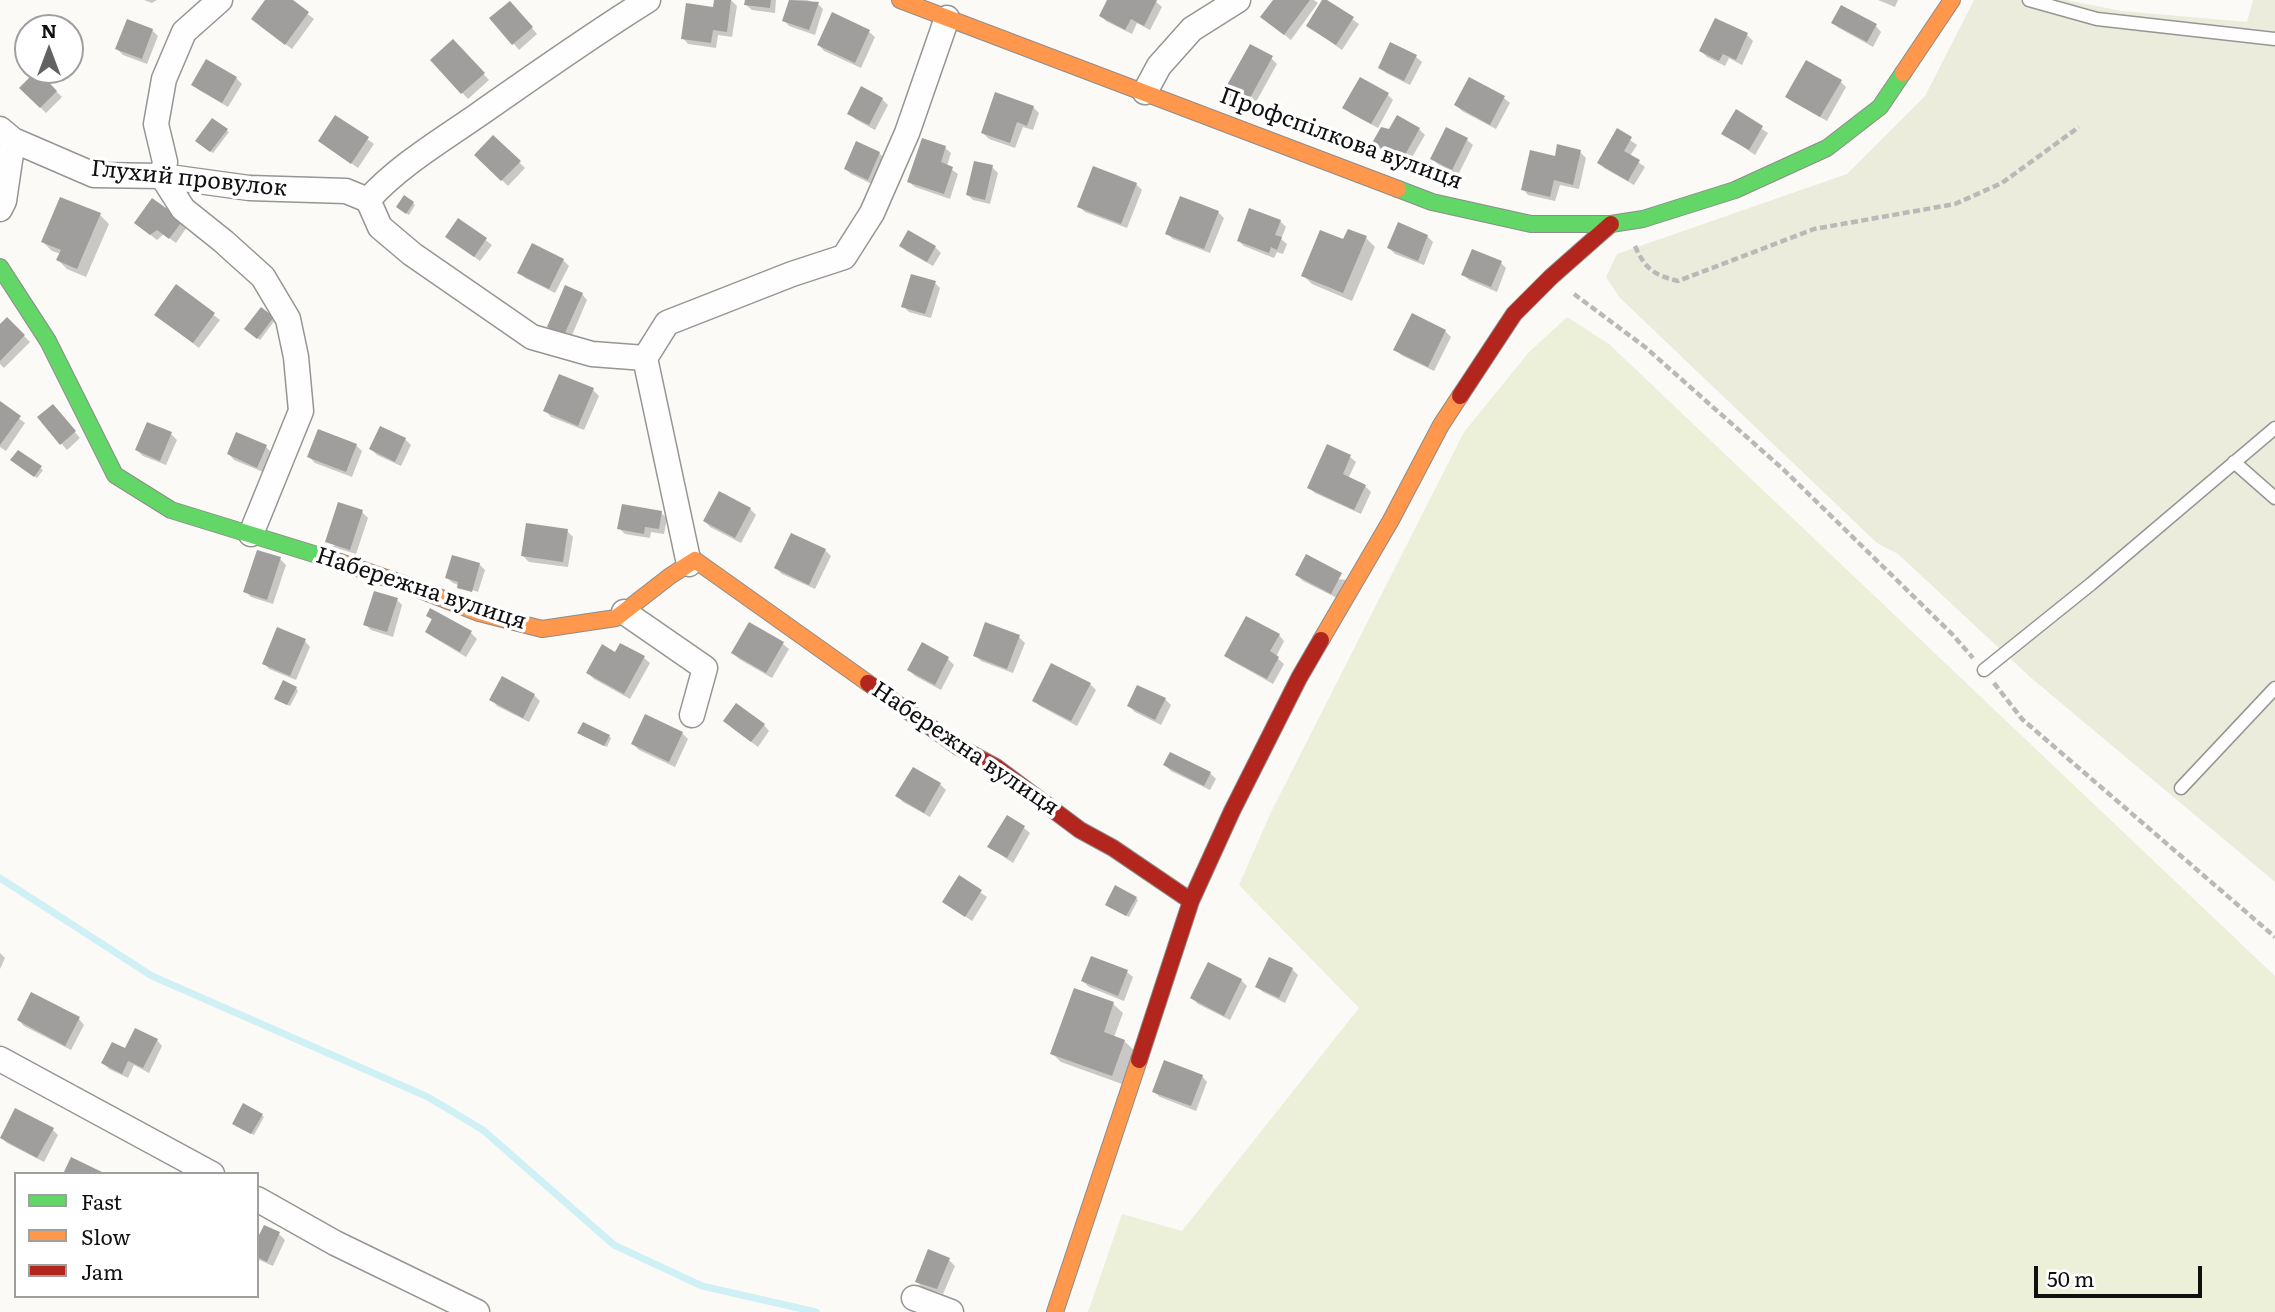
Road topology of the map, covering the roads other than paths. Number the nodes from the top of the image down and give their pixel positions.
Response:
1 (220, 0) edge
2 (648, 0) edge
3 (900, 0) edge
4 (1238, 0) edge
5 (1952, 0) edge
6 (2029, 0) edge
7 (947, 18) junction
8 (2275, 39) edge
9 (1145, 92) junction
10 (7, 135) edge
11 (162, 176) junction
12 (368, 200) junction
13 (0, 209) edge
14 (1618, 223) junction
15 (0, 267) edge
16 (645, 358) junction
17 (2275, 428) edge
18 (2234, 461) junction
19 (2275, 498) edge
20 (251, 534) junction
21 (689, 564) junction
22 (624, 612) junction
23 (1984, 670) road end
24 (2275, 688) edge
25 (2270, 702) edge
26 (692, 715) dead end
27 (2181, 788) dead end
28 (1191, 901) junction
29 (0, 1059) edge
30 (208, 1172) edge
31 (259, 1200) edge
32 (914, 1298) dead end
33 (477, 1312) edge
34 (951, 1312) edge
35 (1055, 1312) edge

1 - 11 street
2 - 12 street
3 - 7 street, Профспілкова вулиця
4 - 9 street
5 - 14 street, Профспілкова вулиця
6 - 8 lane
7 - 9 street, Профспілкова вулиця
7 - 16 street
9 - 14 street, Профспілкова вулиця
10 - 11 street, Глухий провулок
10 - 13 street
11 - 12 street, Глухий провулок
11 - 20 street
12 - 16 street
14 - 28 street
15 - 20 street, Набережна вулиця
16 - 21 street
17 - 18 lane
18 - 19 lane
18 - 23 lane
20 - 22 street, Набережна вулиця
21 - 22 street, Набережна вулиця
21 - 28 street, Набережна вулиця
22 - 26 street
24 - 25 lane
25 - 27 lane
28 - 35 street
29 - 30 street
31 - 33 street
32 - 34 street

